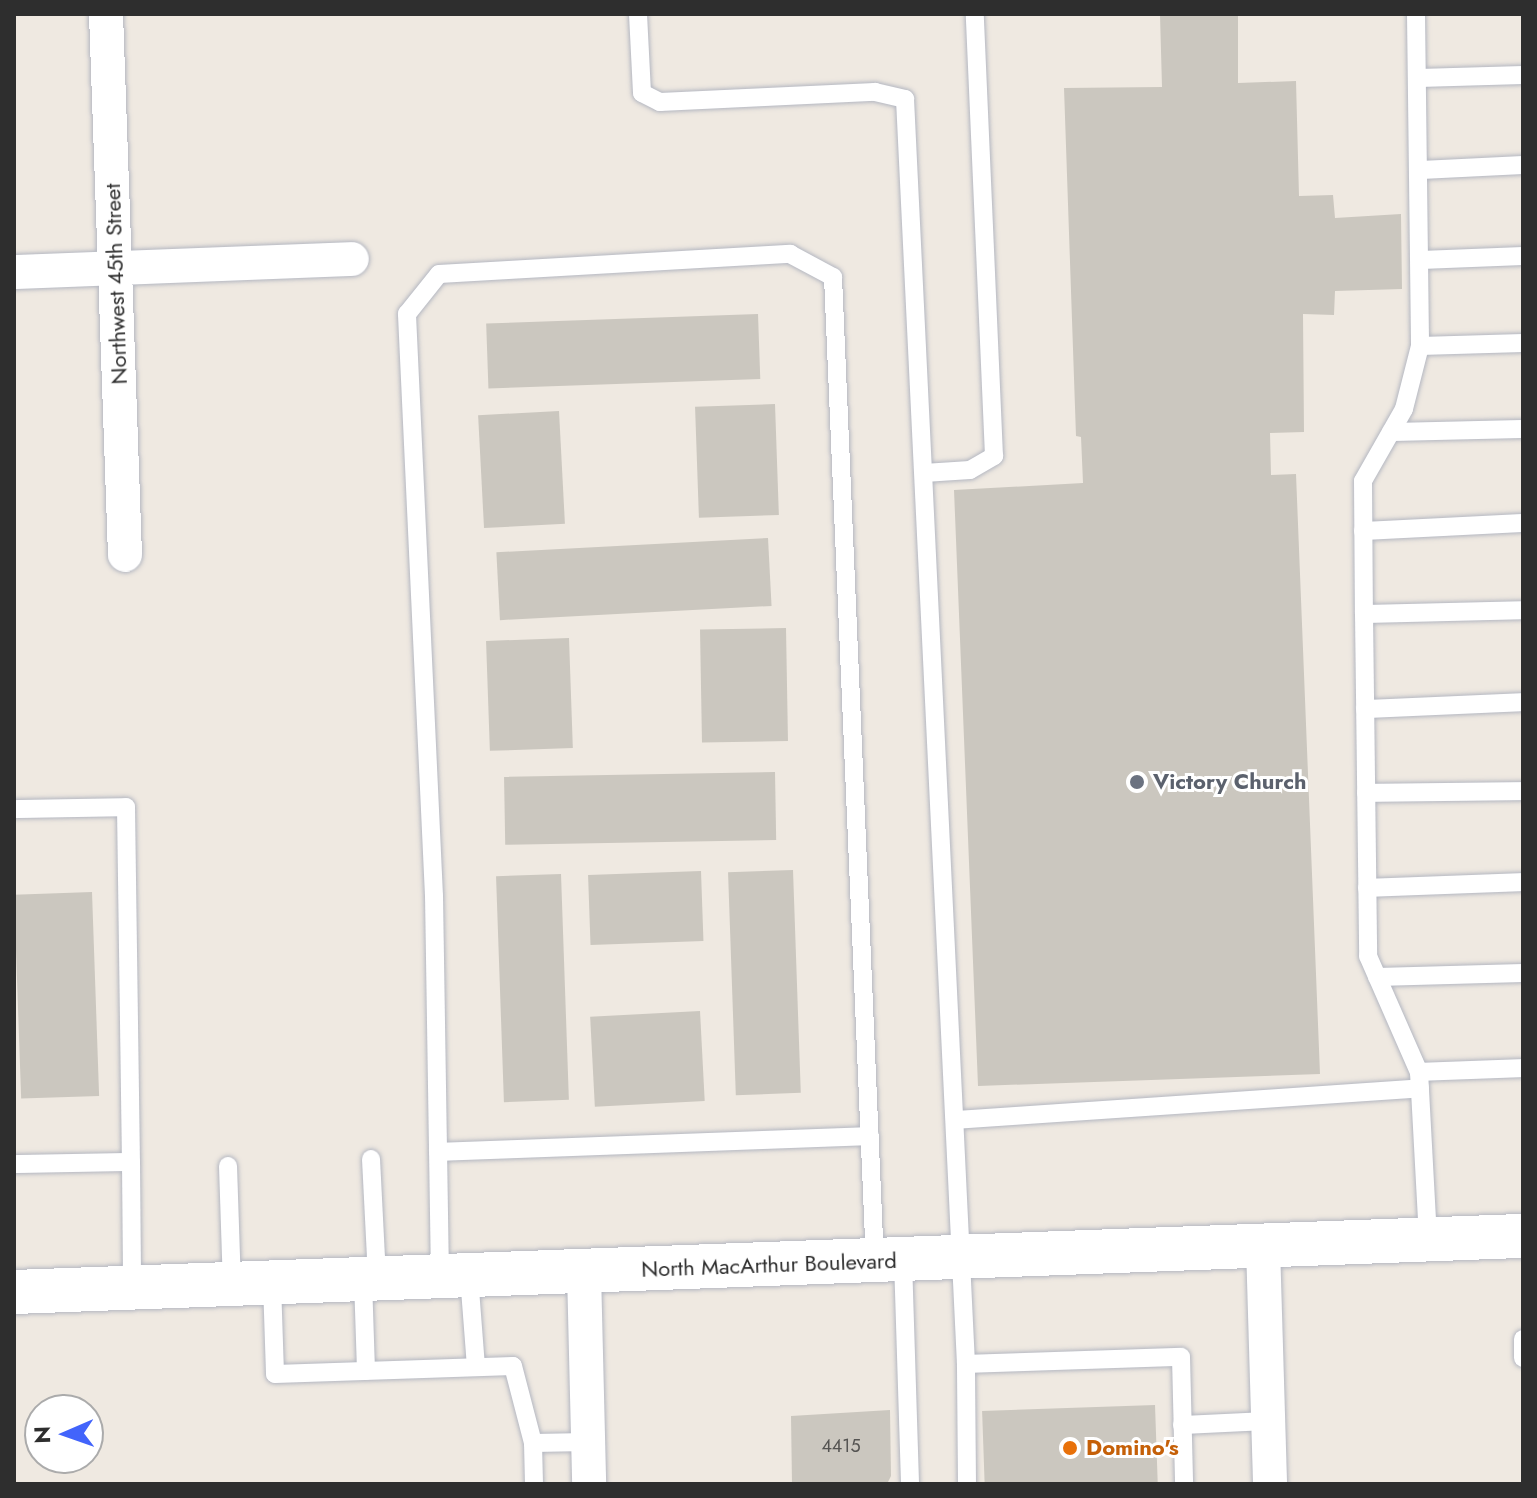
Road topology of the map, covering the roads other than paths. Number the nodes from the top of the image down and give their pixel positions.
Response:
1 (106, 14) edge
2 (638, 14) edge
3 (975, 14) edge
4 (1416, 14) edge
5 (1523, 75) edge
6 (1419, 78) junction
7 (1523, 165) edge
8 (1421, 170) junction
9 (1523, 256) edge
10 (352, 259) dead end
11 (1421, 260) junction
12 (115, 268) junction
13 (14, 272) edge
14 (1523, 343) edge
15 (1420, 346) junction
16 (1523, 429) edge
17 (1391, 432) junction
18 (924, 473) junction
19 (1523, 523) edge
20 (1363, 531) junction
21 (125, 555) dead end
22 (1523, 610) edge
23 (1364, 614) junction
24 (1523, 702) edge
25 (1365, 709) junction
26 (1523, 791) edge
27 (1366, 793) junction
28 (14, 809) edge
29 (1523, 882) edge
30 (1367, 888) junction
31 (1523, 973) edge
32 (1377, 977) junction
33 (1523, 1068) edge
34 (1420, 1080) junction
35 (955, 1120) junction
36 (870, 1136) junction
37 (438, 1152) junction
38 (371, 1159) dead end
39 (131, 1162) junction
40 (14, 1164) edge
41 (228, 1166) dead end
42 (1523, 1236) edge
43 (1428, 1240) junction
44 (1263, 1246) junction
45 (963, 1258) junction
46 (889, 1261) junction
47 (584, 1272) junction
48 (455, 1276) junction
49 (370, 1279) junction
50 (252, 1284) junction
51 (132, 1289) junction
52 (14, 1292) edge
53 (1523, 1339) edge
54 (1523, 1358) edge
55 (966, 1364) junction
56 (476, 1367) junction
57 (366, 1371) junction
58 (1268, 1421) junction
59 (1182, 1425) junction
60 (588, 1442) junction
61 (533, 1443) junction
62 (534, 1484) edge
63 (589, 1484) edge
64 (910, 1484) edge
65 (967, 1484) edge
66 (1184, 1484) edge
67 (1270, 1484) edge

1 - 12 street, Northwest 45th Street
2 - 18 lane
3 - 18 lane
4 - 6 lane
5 - 6 lane
6 - 8 lane
7 - 8 lane
8 - 11 lane
9 - 11 lane
10 - 12 street
11 - 15 lane
12 - 13 street
12 - 21 street, Northwest 45th Street
14 - 15 lane
15 - 17 lane
16 - 17 lane
17 - 20 lane
18 - 35 lane
19 - 20 lane
20 - 23 lane
22 - 23 lane
23 - 25 lane
24 - 25 lane
25 - 27 lane
26 - 27 lane
27 - 30 lane
28 - 39 lane
29 - 30 lane
30 - 32 lane
31 - 32 lane
32 - 34 lane
33 - 34 lane
34 - 35 lane
34 - 43 lane
35 - 45 lane
36 - 37 lane
36 - 37 lane
36 - 46 lane
37 - 48 lane
38 - 49 lane
39 - 40 lane
39 - 51 lane
41 - 50 lane
42 - 43 main road, North MacArthur Boulevard
43 - 44 main road, North MacArthur Boulevard
44 - 45 main road, North MacArthur Boulevard
44 - 58 street
45 - 46 main road, North MacArthur Boulevard
45 - 55 lane
46 - 47 main road, North MacArthur Boulevard
46 - 64 lane
47 - 48 main road, North MacArthur Boulevard
47 - 60 street
48 - 49 main road, North MacArthur Boulevard
48 - 56 lane
49 - 50 main road, North MacArthur Boulevard
49 - 57 lane
50 - 51 main road, North MacArthur Boulevard
50 - 57 lane
51 - 52 main road, North MacArthur Boulevard
53 - 54 lane
55 - 59 lane
55 - 65 lane
56 - 57 lane
56 - 61 lane
58 - 59 lane
58 - 67 street
59 - 66 lane
60 - 61 lane
60 - 63 street
61 - 62 lane

